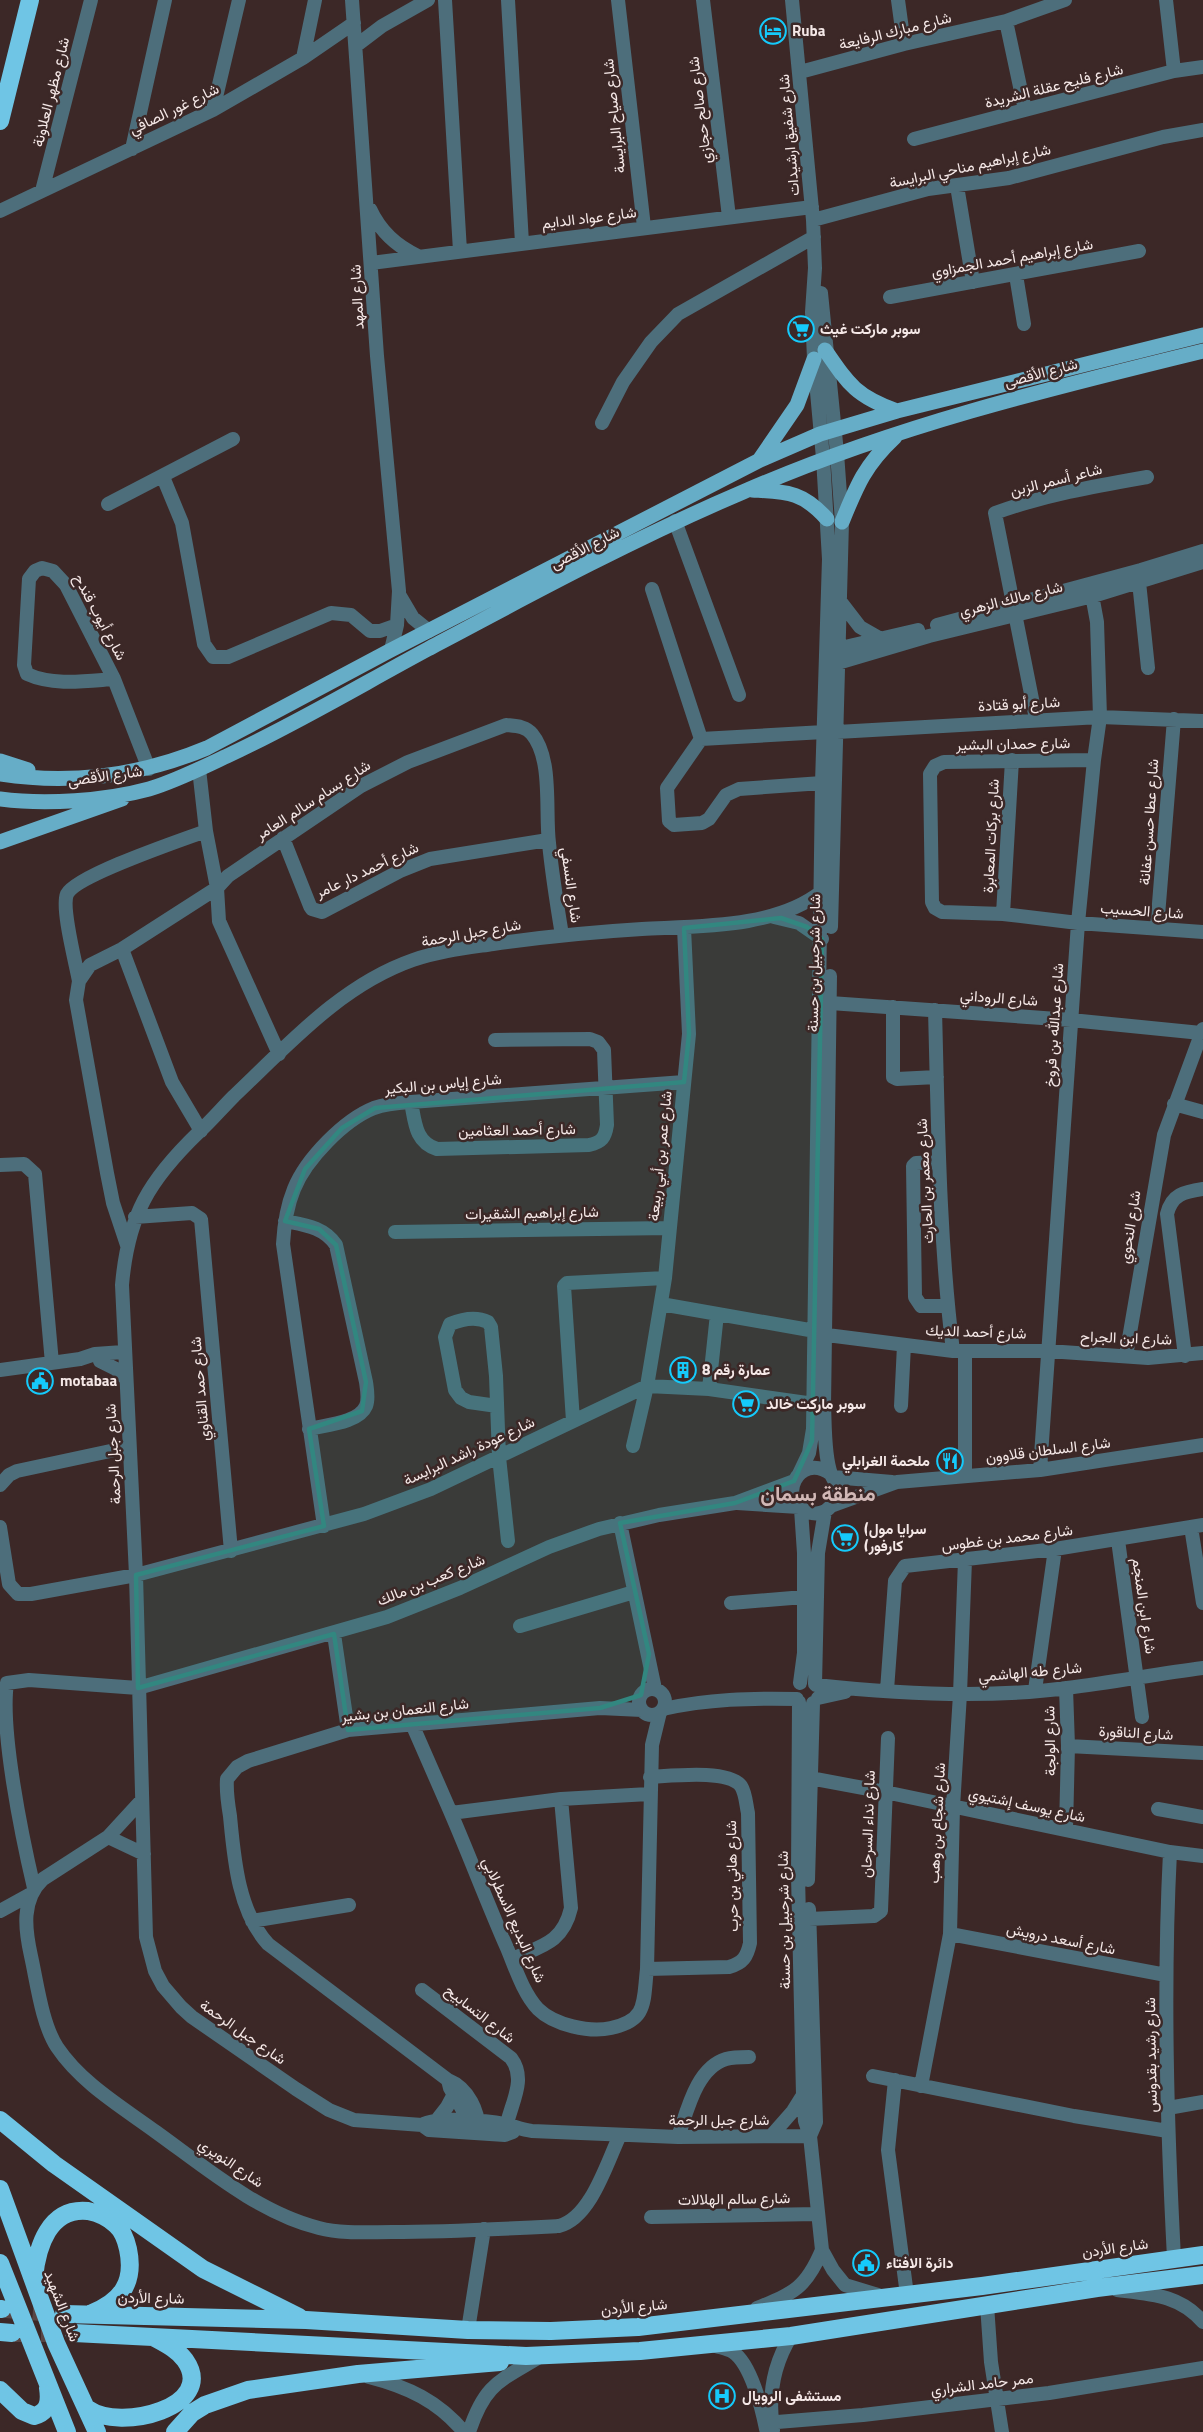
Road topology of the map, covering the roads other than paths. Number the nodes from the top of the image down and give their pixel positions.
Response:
1 (30, 0) edge
2 (91, 0) edge
3 (165, 0) edge
4 (239, 0) edge
5 (315, 0) edge
6 (352, 0) edge
7 (428, 0) edge
8 (445, 0) edge
9 (508, 0) edge
10 (618, 0) edge
11 (703, 0) edge
12 (792, 0) edge
13 (898, 0) edge
14 (1065, 0) edge
15 (1166, 0) edge
16 (1006, 21) junction
17 (354, 23) junction
18 (904, 44) junction
19 (357, 45) junction
20 (303, 58) junction
21 (1203, 67) edge
22 (1174, 71) junction
23 (800, 72) junction
24 (213, 110) junction
25 (1025, 110) junction
26 (0, 121) edge
27 (1203, 130) edge
28 (914, 139) dead end
29 (132, 149) junction
30 (957, 186) junction
31 (42, 191) junction
32 (367, 201) junction
33 (0, 211) edge
34 (813, 214) junction
35 (729, 217) junction
36 (644, 227) junction
37 (814, 237) junction
38 (522, 243) junction
39 (460, 251) junction
40 (1139, 251) dead end
41 (418, 256) junction
42 (371, 262) junction
43 (1016, 275) junction
44 (973, 282) junction
45 (890, 297) dead end
46 (1024, 324) dead end
47 (1203, 335) edge
48 (1203, 351) edge
49 (819, 355) junction
50 (897, 411) junction
51 (602, 423) dead end
52 (828, 431) junction
53 (899, 432) junction
54 (233, 439) dead end
55 (830, 455) junction
56 (760, 460) junction
57 (162, 477) junction
58 (1147, 477) dead end
59 (746, 490) junction
60 (108, 504) dead end
61 (834, 520) junction
62 (675, 521) junction
63 (1203, 551) edge
64 (1203, 562) edge
65 (1139, 582) junction
66 (652, 589) dead end
67 (1092, 590) junction
68 (399, 591) junction
69 (1072, 600) junction
70 (840, 601) junction
71 (1016, 609) junction
72 (1097, 622) junction
73 (397, 625) junction
74 (429, 631) junction
75 (881, 639) junction
76 (391, 650) junction
77 (833, 650) junction
78 (860, 657) junction
79 (833, 664) junction
80 (1148, 668) dead end
81 (114, 679) junction
82 (838, 682) junction
83 (739, 695) dead end
84 (1100, 717) junction
85 (1174, 718) junction
86 (1036, 719) junction
87 (1203, 721) edge
88 (831, 732) junction
89 (701, 739) junction
90 (1012, 760) junction
91 (1094, 760) junction
92 (0, 761) edge
93 (149, 769) junction
94 (199, 769) junction
95 (0, 774) edge
96 (57, 778) junction
97 (822, 783) junction
98 (139, 791) junction
99 (0, 799) edge
100 (206, 831) junction
101 (283, 838) junction
102 (548, 840) junction
103 (0, 842) edge
104 (217, 888) junction
105 (821, 892) junction
106 (1003, 914) junction
107 (772, 917) junction
108 (1078, 923) junction
109 (684, 928) junction
110 (1157, 928) junction
111 (1203, 932) edge
112 (562, 935) junction
113 (822, 939) junction
114 (122, 949) junction
115 (79, 981) junction
116 (830, 1003) junction
117 (892, 1007) junction
118 (935, 1010) junction
119 (1071, 1020) junction
120 (1202, 1031) edge
121 (495, 1040) dead end
122 (279, 1054) junction
123 (937, 1077) junction
124 (684, 1082) junction
125 (606, 1088) junction
126 (411, 1102) junction
127 (1174, 1104) junction
128 (1203, 1112) edge
129 (201, 1131) junction
130 (939, 1162) junction
131 (0, 1165) edge
132 (1203, 1189) edge
133 (135, 1217) junction
134 (285, 1221) junction
135 (670, 1228) junction
136 (395, 1232) dead end
137 (127, 1245) junction
138 (665, 1278) junction
139 (661, 1304) junction
140 (948, 1306) junction
141 (717, 1314) junction
142 (123, 1333) junction
143 (821, 1333) junction
144 (904, 1345) junction
145 (959, 1351) junction
146 (1048, 1351) junction
147 (1203, 1353) edge
148 (124, 1356) junction
149 (1126, 1356) junction
150 (1185, 1356) junction
151 (101, 1357) junction
152 (52, 1363) junction
153 (0, 1370) edge
154 (125, 1378) junction
155 (647, 1386) junction
156 (709, 1389) junction
157 (814, 1404) junction
158 (497, 1406) junction
159 (901, 1406) dead end
160 (573, 1421) junction
161 (309, 1429) junction
162 (1203, 1445) edge
163 (633, 1446) dead end
164 (129, 1447) junction
165 (499, 1457) junction
166 (1040, 1470) junction
167 (832, 1476) junction
168 (965, 1476) junction
169 (797, 1477) junction
170 (897, 1482) junction
171 (0, 1485) edge
172 (735, 1503) junction
173 (800, 1508) junction
174 (828, 1509) junction
175 (620, 1523) junction
176 (324, 1526) junction
177 (1197, 1526) edge
178 (0, 1527) edge
179 (1118, 1540) junction
180 (508, 1541) dead end
181 (1055, 1549) junction
182 (231, 1551) junction
183 (965, 1560) junction
184 (136, 1575) junction
185 (634, 1592) junction
186 (804, 1597) junction
187 (1203, 1602) edge
188 (731, 1603) dead end
189 (520, 1626) dead end
190 (334, 1634) junction
191 (1203, 1668) edge
192 (1138, 1676) junction
193 (138, 1688) junction
194 (1066, 1688) junction
195 (887, 1690) junction
196 (1035, 1690) junction
197 (650, 1692) junction
198 (807, 1692) junction
199 (960, 1694) junction
200 (698, 1701) junction
201 (600, 1708) junction
202 (662, 1710) junction
203 (643, 1712) junction
204 (1142, 1717) dead end
205 (412, 1724) junction
206 (348, 1730) junction
207 (888, 1738) dead end
208 (652, 1745) junction
209 (1068, 1746) junction
210 (1203, 1753) edge
211 (650, 1777) junction
212 (810, 1778) junction
213 (885, 1792) junction
214 (649, 1794) junction
215 (561, 1799) junction
216 (142, 1800) junction
217 (953, 1806) junction
218 (1158, 1809) dead end
219 (451, 1813) junction
220 (1203, 1817) edge
221 (1066, 1829) junction
222 (108, 1837) junction
223 (1170, 1852) junction
224 (144, 1854) junction
225 (1203, 1856) edge
226 (33, 1891) junction
227 (349, 1905) dead end
228 (0, 1911) edge
229 (809, 1919) junction
230 (252, 1921) junction
231 (950, 1934) junction
232 (512, 1959) junction
233 (647, 1970) junction
234 (1166, 1975) junction
235 (422, 1990) dead end
236 (749, 2057) dead end
237 (873, 2076) dead end
238 (448, 2080) junction
239 (895, 2080) junction
240 (921, 2086) junction
241 (454, 2094) junction
242 (803, 2095) junction
243 (1203, 2102) edge
244 (1168, 2108) junction
245 (0, 2121) edge
246 (436, 2121) junction
247 (422, 2125) junction
248 (474, 2127) junction
249 (505, 2129) junction
250 (1168, 2131) junction
251 (620, 2135) junction
252 (678, 2136) junction
253 (771, 2136) junction
254 (810, 2136) junction
255 (0, 2189) edge
256 (817, 2214) junction
257 (651, 2217) dead end
258 (484, 2229) junction
259 (822, 2250) junction
260 (1203, 2255) edge
261 (1174, 2258) junction
262 (0, 2263) edge
263 (1203, 2275) edge
264 (33, 2282) junction
265 (1097, 2288) junction
266 (898, 2296) junction
267 (987, 2305) junction
268 (747, 2313) junction
269 (64, 2314) tunnel mouth
270 (89, 2315) junction
271 (306, 2320) junction
272 (1203, 2322) edge
273 (468, 2330) junction
274 (74, 2333) tunnel mouth
275 (151, 2336) junction
276 (791, 2336) junction
277 (714, 2345) junction
278 (533, 2356) junction
279 (1203, 2368) edge
280 (358, 2374) junction
281 (47, 2383) junction
282 (0, 2390) edge
283 (80, 2396) junction
284 (996, 2399) junction
285 (769, 2427) edge
286 (66, 2430) edge
287 (97, 2432) edge
288 (175, 2432) edge
289 (464, 2432) edge
290 (469, 2432) edge
291 (1002, 2432) edge

1 - 26 highway
2 - 31 street, شارع مظهر العلاونة
3 - 29 street
4 - 24 street
5 - 20 street
6 - 17 street, شارع المهد
7 - 19 street
8 - 39 street
9 - 38 street
10 - 36 street, شارع صياح البرايسة
11 - 35 street, شارع صالح حجازي
12 - 23 street, شارع شفيق ارشيدات
13 - 18 street
14 - 16 street, شارع مبارك الرفايعة
15 - 22 street
16 - 18 street, شارع مبارك الرفايعة
16 - 25 street
17 - 19 street, شارع المهد
17 - 20 street, شارع غور الصافي
18 - 23 street, شارع مبارك الرفايعة
19 - 32 street, شارع المهد
20 - 24 street, شارع غور الصافي
21 - 22 street, شارع فليح عقلة الشريدة
22 - 25 street, شارع فليح عقلة الشريدة
23 - 34 street, شارع شفيق ارشيدات
24 - 29 street, شارع غور الصافي
25 - 28 street, شارع فليح عقلة الشريدة
27 - 30 street, شارع إبراهيم مناحي البرايسة
29 - 31 street, شارع غور الصافي
30 - 34 street, شارع إبراهيم مناحي البرايسة
30 - 44 street
31 - 33 street, شارع غور الصافي
32 - 41 street
32 - 42 street, شارع المهد
34 - 35 street, شارع عواد الدايم
34 - 37 street, شارع شفيق ارشيدات
35 - 36 street, شارع عواد الدايم
36 - 38 street, شارع عواد الدايم
37 - 49 street, شارع شفيق ارشيدات
37 - 51 street
38 - 39 street, شارع عواد الدايم
39 - 41 street, شارع عواد الدايم
40 - 43 street, شارع إبراهيم أحمد الجمزاوي
41 - 42 street, شارع عواد الدايم
42 - 68 street, شارع المهد
43 - 44 street, شارع إبراهيم أحمد الجمزاوي
43 - 46 street
44 - 45 street, شارع إبراهيم أحمد الجمزاوي
47 - 50 main road, شارع الأقصى
48 - 53 main road, شارع الأقصى
49 - 50 main road
49 - 52 street, شارع شفيق ارشيدات
49 - 56 main road
50 - 52 main road, شارع الأقصى
52 - 55 street, شارع شفيق ارشيدات
52 - 56 main road, شارع الأقصى
53 - 55 main road, شارع الأقصى
53 - 61 main road
54 - 57 street
55 - 59 main road, شارع الأقصى
55 - 61 street, شارع شرحبيل بن حسنة
56 - 74 main road, شارع الأقصى
57 - 60 street
57 - 73 street
58 - 71 street, شاعر أسمر الزبن
59 - 61 main road
59 - 62 main road, شارع الأقصى
61 - 70 street, شارع شرحبيل بن حسنة
61 - 77 street, شارع شرحبيل بن حسنة
62 - 83 street
62 - 94 main road, شارع الأقصى
63 - 67 street, شارع مالك الزهري
64 - 65 street, شارع مالك الزهري
65 - 67 street, شارع مالك الزهري
65 - 80 street
66 - 89 street
67 - 69 street, شارع مالك الزهري
67 - 71 street, شارع مالك الزهري
67 - 72 street, شارع عبدالله بن فروخ
68 - 73 street, شارع المهد
68 - 74 street, شارع المهد
69 - 71 street, شارع مالك الزهري
69 - 72 street
70 - 75 street
70 - 77 street, شارع شرحبيل بن حسنة
71 - 75 street, شارع مالك الزهري
71 - 78 street, شارع مالك الزهري
71 - 86 street
72 - 84 street, شارع عبدالله بن فروخ
73 - 76 street, شارع المهد
74 - 76 main road, شارع الأقصى
75 - 77 street, شارع مالك الزهري
76 - 93 main road, شارع الأقصى
77 - 79 street, شارع شرحبيل بن حسنة
78 - 79 street, شارع مالك الزهري
78 - 82 street
79 - 82 street, شارع شرحبيل بن حسنة
79 - 88 street, شارع شرحبيل بن حسنة
81 - 81 street, شارع أيوب قندح
81 - 93 street, شارع أيوب قندح
82 - 88 street, شارع شرحبيل بن حسنة
84 - 85 street, شارع أبو قتادة
84 - 86 street, شارع أبو قتادة
84 - 91 street, شارع عبدالله بن فروخ
85 - 87 street, شارع أبو قتادة
85 - 110 street, شارع عطا حسن عفانة
86 - 88 street, شارع أبو قتادة
88 - 89 street, شارع أبو قتادة
88 - 97 street, شارع شرحبيل بن حسنة
88 - 116 street, شارع شرحبيل بن حسنة
89 - 97 street
90 - 91 street, شارع حمدان البشير
90 - 106 street, شارع بركات المعابرة
90 - 106 street, شارع حمدان البشير
91 - 108 street, شارع عبدالله بن فروخ
92 - 96 main road
93 - 96 main road, شارع الأقصى
94 - 98 main road, شارع الأقصى
94 - 100 street
95 - 96 main road, شارع الأقصى
97 - 105 street, شارع شرحبيل بن حسنة
98 - 99 main road, شارع الأقصى
98 - 103 main road
100 - 104 street
100 - 115 street
101 - 102 street, شارع أحمد دار عامر
101 - 102 street, شارع بسام سالم العامر
101 - 104 street, شارع بسام سالم العامر
102 - 112 street, شارع النسفي
104 - 114 street, شارع بسام سالم العامر
104 - 122 street
105 - 107 street, شارع جبل الرحمة
105 - 113 street, شارع شرحبيل بن حسنة
106 - 108 street, شارع حمدان البشير
107 - 109 street, شارع جبل الرحمة
107 - 113 street, شارع جبل الرحمة
108 - 110 street, شارع الحسيب
108 - 119 street, شارع عبدالله بن فروخ
109 - 112 street, شارع جبل الرحمة
109 - 124 street, شارع عمر بن أبي ربيعة
110 - 111 street, شارع الحسيب
112 - 122 street, شارع جبل الرحمة
113 - 143 street, شارع شرحبيل بن حسنة
114 - 115 street, شارع بسام سالم العامر
114 - 129 street
115 - 137 street
116 - 117 street, شارع الروداني
116 - 143 street, شارع شرحبيل بن حسنة
117 - 118 street, شارع الروداني
117 - 123 street
118 - 119 street, شارع الروداني
118 - 123 street, شارع معمر بن الحارث
119 - 120 street, شارع الروداني
119 - 146 street, شارع عبدالله بن فروخ
120 - 127 street, شارع النحوي
121 - 125 street
122 - 129 street, شارع جبل الرحمة
123 - 130 street, شارع معمر بن الحارث
124 - 125 street, شارع إياس بن البكير
124 - 135 street, شارع عمر بن أبي ربيعة
125 - 126 street, شارع إياس بن البكير
125 - 126 street, شارع أحمد العثامين
126 - 134 street, شارع إياس بن البكير
127 - 128 street
127 - 149 street, شارع النحوي
129 - 133 street, شارع جبل الرحمة
130 - 140 street, شارع معمر بن الحارث
130 - 140 street
131 - 152 street
132 - 150 street
133 - 137 street, شارع جبل الرحمة
133 - 182 street, شارع حمد القناوي
134 - 161 street, شارع إياس بن البكير
134 - 161 street
135 - 136 street, شارع إبراهيم الشقيرات
135 - 138 street, شارع عمر بن أبي ربيعة
137 - 142 street, شارع جبل الرحمة
138 - 139 street, شارع عمر بن أبي ربيعة
138 - 160 street
139 - 141 street, شارع أحمد الديك
139 - 155 street, شارع عمر بن أبي ربيعة
140 - 145 street, شارع معمر بن الحارث
141 - 143 street, شارع أحمد الديك
141 - 156 street
142 - 148 street, شارع جبل الرحمة
142 - 151 street
143 - 144 street, شارع أحمد الديك
143 - 157 street, شارع شرحبيل بن حسنة
143 - 167 street, شارع شرحبيل بن حسنة
144 - 145 street, شارع أحمد الديك
144 - 159 street, شارع أحمد الديك
145 - 146 street, شارع أحمد الديك
145 - 168 street, شارع معمر بن الحارث
146 - 149 street, شارع ابن الجراح
146 - 166 street, شارع عبدالله بن فروخ
147 - 150 street, شارع ابن الجراح
148 - 151 street
148 - 154 street, شارع جبل الرحمة
149 - 150 street, شارع ابن الجراح
151 - 152 street
151 - 154 street
152 - 153 street
154 - 164 street, شارع جبل الرحمة
155 - 156 street, شارع عودة راشد البرايسة
155 - 160 street, شارع عودة راشد البرايسة
155 - 163 street, شارع عمر بن أبي ربيعة
156 - 157 street, شارع عودة راشد البرايسة
157 - 169 street, شارع شرحبيل بن حسنة
158 - 158 street
158 - 165 street
160 - 165 street, شارع عودة راشد البرايسة
161 - 176 street, شارع إياس بن البكير
162 - 166 street, شارع السلطان قلاوون
164 - 171 street
164 - 184 street, شارع جبل الرحمة
165 - 176 street, شارع عودة راشد البرايسة
165 - 180 street
166 - 168 street, شارع السلطان قلاوون
167 - 169 street
167 - 170 street, شارع السلطان قلاوون
167 - 174 street
168 - 170 street, شارع السلطان قلاوون
169 - 172 street, شارع كعب بن مالك
169 - 173 street
170 - 174 street, شارع السلطان قلاوون
172 - 173 street, شارع كعب بن مالك
172 - 175 street, شارع كعب بن مالك
173 - 174 street
173 - 186 street, شارع شرحبيل بن حسنة
174 - 198 street, شارع شرحبيل بن حسنة
175 - 185 street
175 - 190 street, شارع كعب بن مالك
176 - 182 street, شارع عودة راشد البرايسة
177 - 179 street, شارع محمد بن غطوس
177 - 187 street
178 - 184 street, شارع عودة راشد البرايسة
179 - 181 street, شارع محمد بن غطوس
179 - 192 street, شارع ابن المنجم
181 - 183 street, شارع محمد بن غطوس
181 - 196 street
182 - 184 street, شارع عودة راشد البرايسة
183 - 195 street, شارع محمد بن غطوس
183 - 199 street, شارع شجاع بن وهب
184 - 193 street, شارع جبل الرحمة
185 - 189 street
185 - 197 street
186 - 188 street
186 - 198 street, شارع شرحبيل بن حسنة
190 - 193 street, شارع كعب بن مالك
190 - 206 street
191 - 192 street, شارع طه الهاشمي
192 - 194 street, شارع طه الهاشمي
192 - 204 street, شارع ابن المنجم
193 - 216 street, شارع جبل الرحمة
193 - 226 street
194 - 196 street, شارع طه الهاشمي
194 - 209 street, شارع الولجة
195 - 198 street, شارع طه الهاشمي
195 - 199 street, شارع طه الهاشمي
196 - 199 street, شارع طه الهاشمي
197 - 200 street
197 - 201 street, شارع النعمان بن بشير
197 - 202 street
197 - 203 street
198 - 200 street
198 - 212 street, شارع شرحبيل بن حسنة
198 - 242 street, شارع شرحبيل بن حسنة
199 - 217 street, شارع شجاع بن وهب
200 - 202 street
201 - 203 street, شارع النعمان بن بشير
201 - 205 street, شارع النعمان بن بشير
202 - 203 street
202 - 208 street, شارع البديع الاسطرلابي
203 - 208 street, شارع البديع الاسطرلابي
205 - 206 street, شارع النعمان بن بشير
205 - 219 street, شارع البديع الاسطرلابي
206 - 230 street, شارع النعمان بن بشير
207 - 213 street, شارع نداء السرحان
208 - 211 street, شارع البديع الاسطرلابي
209 - 210 street, شارع الناقورة
209 - 221 street, شارع الولجة
211 - 214 street, شارع البديع الاسطرلابي
211 - 233 street, شارع هاني بن حرب
212 - 213 street, شارع يوسف إشتيوي
212 - 229 street, شارع شرحبيل بن حسنة
213 - 217 street, شارع يوسف إشتيوي
213 - 229 street, شارع نداء السرحان
214 - 215 street
214 - 233 street, شارع البديع الاسطرلابي
215 - 219 street
215 - 232 street
216 - 222 street
216 - 224 street, شارع جبل الرحمة
217 - 221 street, شارع يوسف إشتيوي
217 - 231 street, شارع شجاع بن وهب
218 - 220 street
219 - 232 street, شارع البديع الاسطرلابي
221 - 223 street, شارع يوسف إشتيوي
222 - 224 street
222 - 226 street
223 - 225 street, شارع يوسف إشتيوي
223 - 234 street, شارع رشيد بقدونس
224 - 247 street, شارع جبل الرحمة
226 - 228 street
226 - 258 street, شارع النويري
227 - 230 street
229 - 254 street, شارع شرحبيل بن حسنة
230 - 238 street, شارع النعمان بن بشير
231 - 234 street, شارع أسعد درويش
231 - 240 street, شارع شجاع بن وهب
232 - 233 street, شارع البديع الاسطرلابي
234 - 244 street, شارع رشيد بقدونس
235 - 249 street, شارع التسابيح
236 - 252 street
237 - 239 street
238 - 241 street, شارع النعمان بن بشير
238 - 248 street, شارع النعمان بن بشير
239 - 240 street
239 - 266 street
240 - 250 street
241 - 246 street
241 - 248 street, شارع النعمان بن بشير
242 - 253 street
242 - 254 street, شارع شرحبيل بن حسنة
243 - 244 street
244 - 250 street, شارع رشيد بقدونس
245 - 271 highway
246 - 247 street, شارع جبل الرحمة
246 - 248 street, شارع جبل الرحمة
247 - 248 street, شارع جبل الرحمة
248 - 249 street, شارع جبل الرحمة
249 - 251 street, شارع جبل الرحمة
250 - 261 street, شارع رشيد بقدونس
251 - 252 street, شارع جبل الرحمة
251 - 258 street, شارع النويري
252 - 253 street, شارع جبل الرحمة
253 - 254 street, شارع جبل الرحمة
254 - 256 street, شارع شرحبيل بن حسنة
255 - 264 highway, شارع الشهيد
256 - 257 street, شارع سالم الهلالات
256 - 259 street, شارع شرحبيل بن حسنة
258 - 273 street
259 - 266 street, شارع شرحبيل بن حسنة
259 - 268 street
260 - 261 highway, شارع الأردن
261 - 266 highway, شارع الأردن
262 - 281 highway
263 - 265 highway
264 - 270 highway
264 - 283 highway, شارع الشهيد
265 - 267 highway
265 - 272 street
266 - 268 highway, شارع الأردن
267 - 276 highway
267 - 284 street
268 - 273 highway, شارع الأردن
269 - 270 highway, شارع الأردن
270 - 271 highway, شارع الأردن
271 - 273 highway, شارع الأردن
274 - 275 highway
275 - 278 highway
275 - 283 highway
276 - 277 highway
276 - 285 street
277 - 278 highway
277 - 285 street
278 - 280 highway
278 - 290 street
279 - 284 street, ممر حامد الشراري
280 - 288 highway
280 - 289 street
281 - 282 highway
281 - 286 highway
283 - 287 highway, شارع الشهيد
284 - 285 street, ممر حامد الشراري
284 - 291 street

